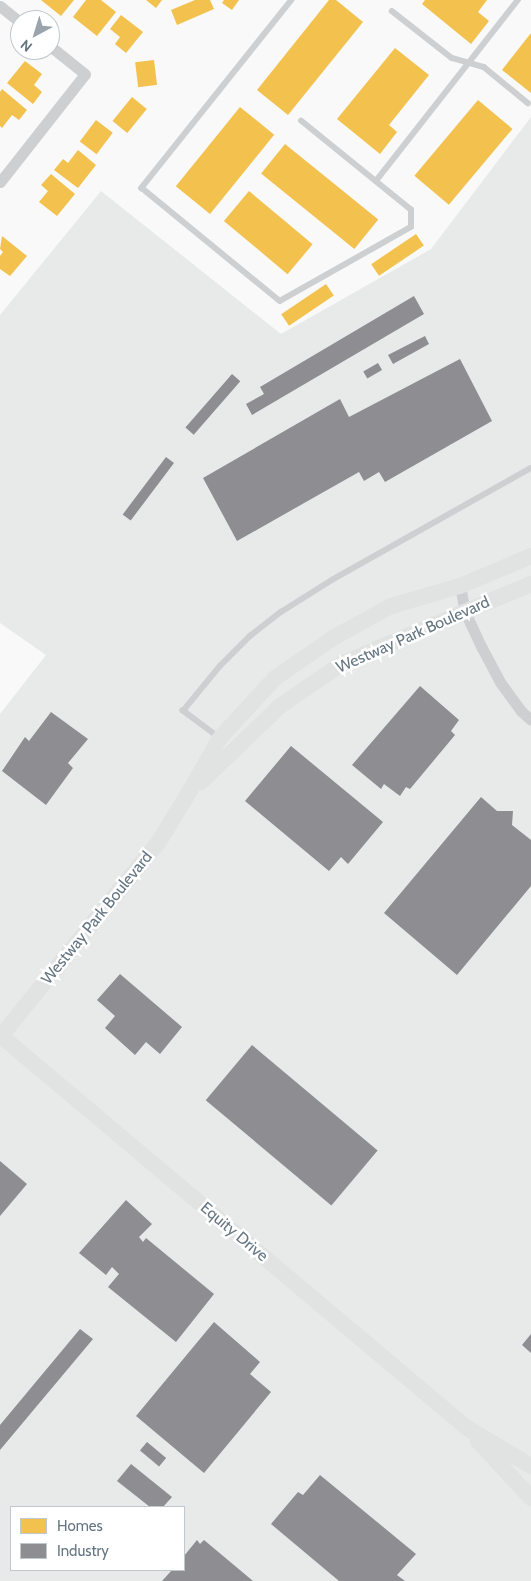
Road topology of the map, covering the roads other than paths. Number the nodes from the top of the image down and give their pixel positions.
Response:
1 (292, 0) edge
2 (518, 0) edge
3 (0, 6) edge
4 (392, 11) dead end
5 (10, 14) edge
6 (60, 54) edge
7 (469, 64) junction
8 (528, 103) dead end
9 (301, 122) dead end
10 (376, 181) junction
11 (0, 182) edge
12 (531, 468) edge
13 (531, 556) edge
14 (531, 584) edge
15 (460, 586) junction
16 (465, 612) junction
17 (531, 720) edge
18 (220, 738) junction
19 (188, 794) junction
20 (1, 1035) edge
21 (467, 1428) junction
22 (531, 1466) edge
23 (531, 1498) edge

1 - 10 lane
2 - 7 lane
3 - 5 street
4 - 7 lane
6 - 11 street
7 - 8 lane
7 - 10 lane
9 - 10 lane
12 - 18 lane
13 - 15 street, Westway Park Boulevard
14 - 16 street, Westway Park Boulevard
15 - 16 street
15 - 18 street, Westway Park Boulevard
16 - 17 street
16 - 19 street, Westway Park Boulevard
18 - 19 street, Westway Park Boulevard
19 - 20 street, Westway Park Boulevard
20 - 21 street, Equity Drive
21 - 22 street, Equity Drive
21 - 23 street, Equity Drive

